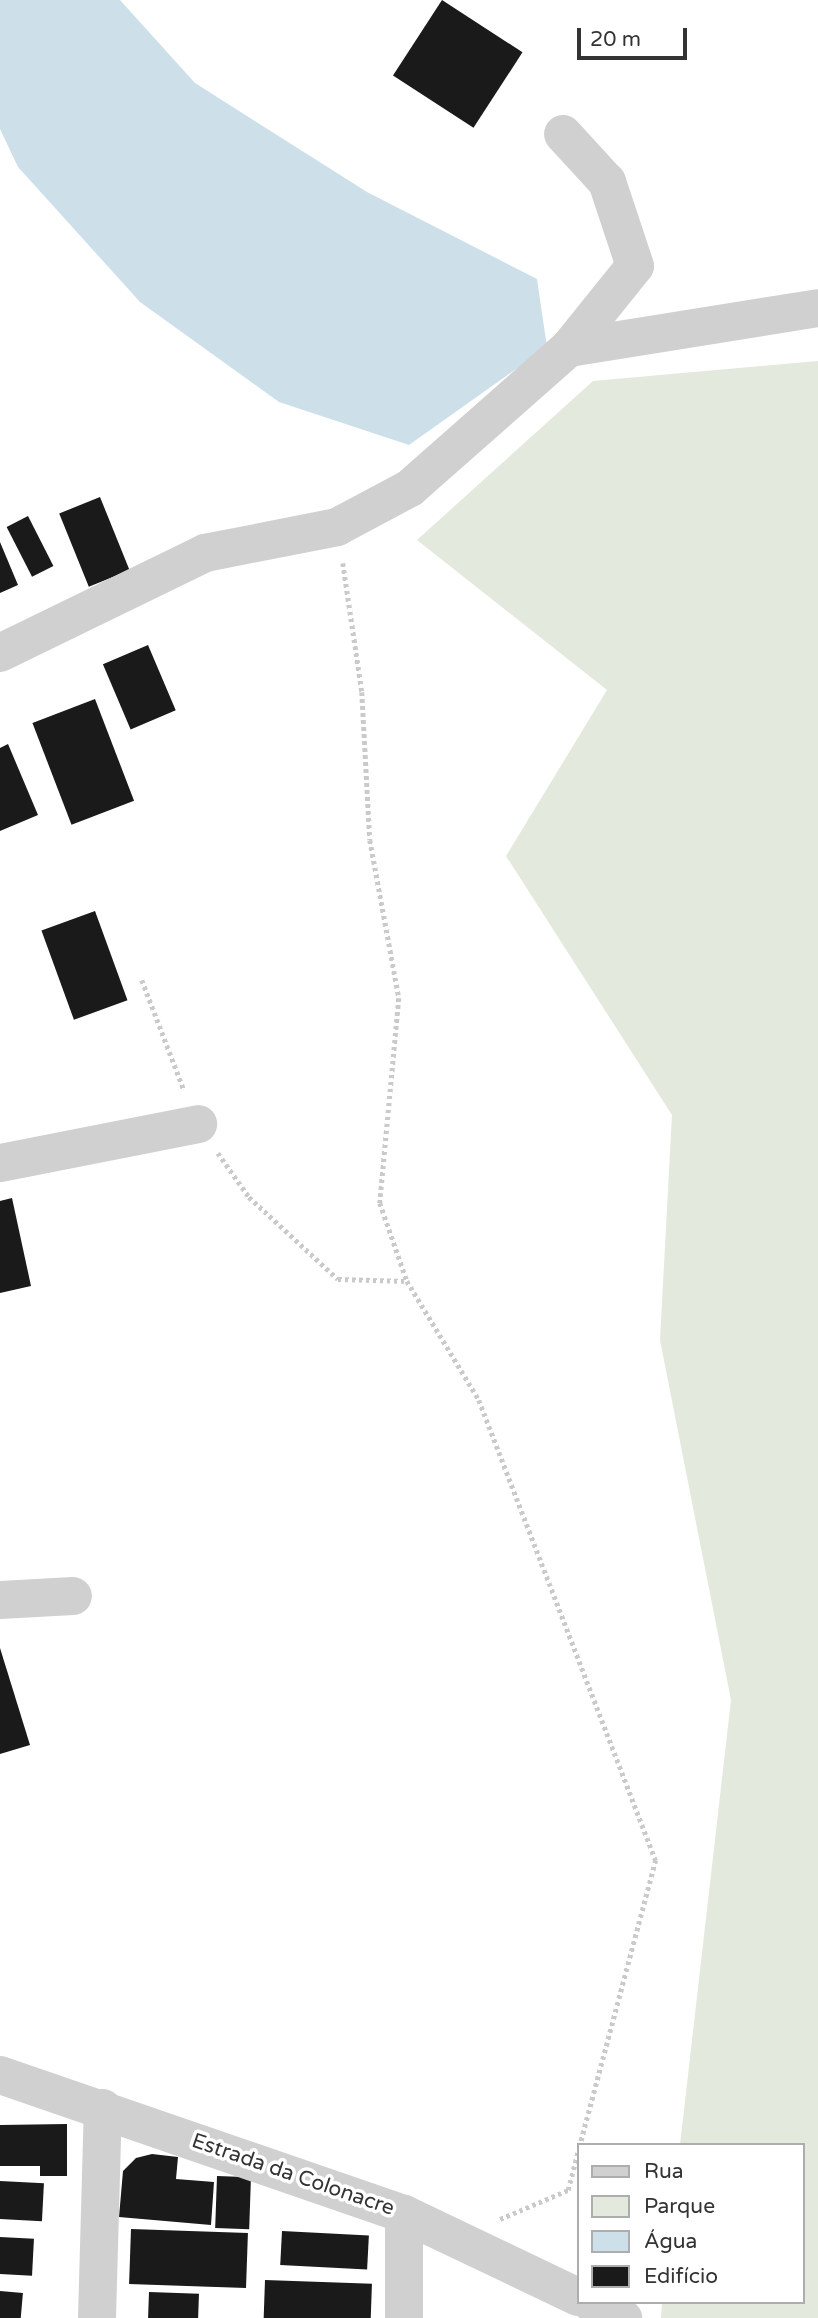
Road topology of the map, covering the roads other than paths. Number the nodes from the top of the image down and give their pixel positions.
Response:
1 (564, 134) dead end
2 (818, 308) edge
3 (569, 348) junction
4 (0, 653) edge
5 (198, 1124) road end
6 (0, 1163) edge
7 (73, 1596) dead end
8 (0, 1600) edge
9 (0, 2075) edge
10 (103, 2108) junction
11 (404, 2214) junction
12 (576, 2296) edge
13 (594, 2304) edge
14 (97, 2318) edge
15 (404, 2318) edge
16 (623, 2318) edge

1 - 3 street
2 - 3 street
3 - 4 street
5 - 6 street
7 - 8 street
9 - 10 street, Estrada da Colonacre
10 - 11 street, Estrada da Colonacre
10 - 14 street
11 - 12 street, Estrada da Colonacre
11 - 15 street
13 - 16 street

